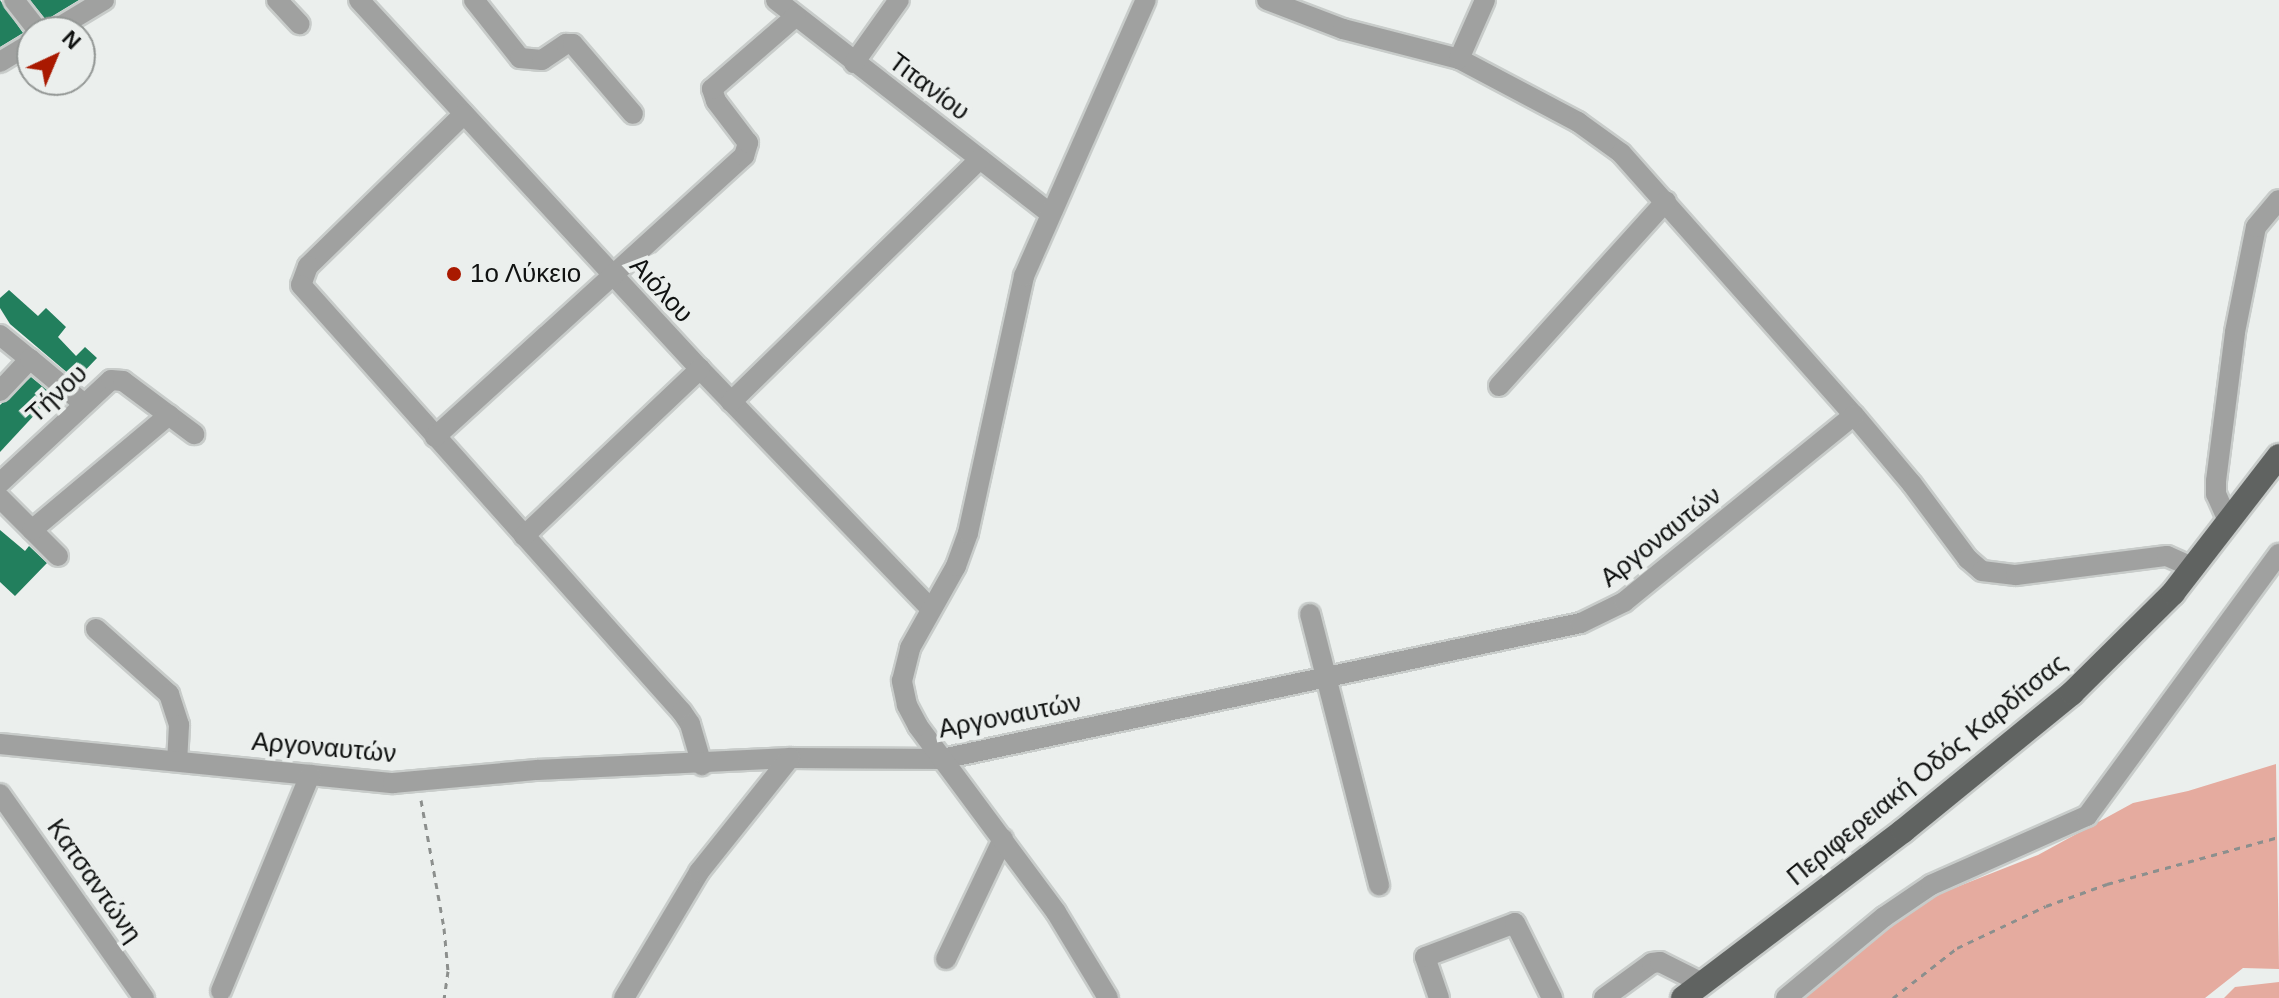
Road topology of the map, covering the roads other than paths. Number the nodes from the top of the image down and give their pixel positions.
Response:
1 (14, 0) edge
2 (104, 0) edge
3 (277, 0) edge
4 (359, 0) edge
5 (474, 0) edge
6 (776, 0) edge
7 (899, 0) edge
8 (1146, 0) edge
9 (1267, 0) edge
10 (1485, 0) edge
11 (26, 16) edge
12 (78, 16) edge
13 (796, 16) junction
14 (299, 24) dead end
15 (1459, 59) junction
16 (854, 63) junction
17 (464, 114) junction
18 (633, 114) dead end
19 (980, 159) junction
20 (2279, 200) edge
21 (1666, 201) junction
22 (1051, 214) junction
23 (612, 275) junction
24 (0, 335) edge
25 (30, 359) junction
26 (700, 369) junction
27 (1499, 386) dead end
28 (0, 391) edge
29 (731, 402) junction
30 (84, 404) junction
31 (169, 415) junction
32 (1854, 415) junction
33 (194, 434) dead end
34 (435, 437) junction
35 (2279, 456) edge
36 (0, 483) edge
37 (0, 498) edge
38 (2229, 523) junction
39 (32, 530) junction
40 (524, 536) junction
41 (2279, 554) edge
42 (58, 556) dead end
43 (2194, 568) junction
44 (931, 609) junction
45 (1310, 614) dead end
46 (96, 629) dead end
47 (1326, 675) junction
48 (0, 744) edge
49 (790, 758) junction
50 (942, 759) junction
51 (177, 761) junction
52 (702, 765) junction
53 (310, 775) junction
54 (0, 794) edge
55 (1003, 839) junction
56 (1379, 885) dead end
57 (946, 959) dead end
58 (1692, 990) edge
59 (221, 991) dead end
60 (144, 998) edge
61 (624, 998) edge
62 (1108, 998) edge
63 (1439, 998) edge
64 (1552, 998) edge
65 (1604, 998) edge
66 (1786, 998) edge

1 - 11 street
2 - 12 street
3 - 14 street
4 - 17 street, Αιόλου
5 - 18 street
6 - 13 street, Τιτανίου
7 - 16 street
8 - 22 street
9 - 15 street
10 - 15 street
13 - 16 street, Τιτανίου
13 - 23 street
15 - 21 street
16 - 19 street, Τιτανίου
17 - 23 street, Αιόλου
17 - 34 street
19 - 22 street, Τιτανίου
19 - 29 street
20 - 38 street
21 - 27 street
21 - 32 street
22 - 44 street
23 - 26 street, Αιόλου
23 - 34 street
24 - 25 street
25 - 28 street
25 - 30 street
26 - 29 street, Αιόλου
26 - 40 street
29 - 44 street, Αιόλου
30 - 31 street, Τήνου
30 - 36 street, Τήνου
31 - 33 street, Τήνου
31 - 39 street
32 - 43 street
32 - 47 street, Αργοναυτών
34 - 40 street
35 - 38 main road, Περιφερειακή Οδός Καρδίτσας
37 - 39 street
38 - 43 main road, Περιφερειακή Οδός Καρδίτσας
39 - 42 street
40 - 52 street
41 - 66 street
43 - 58 main road, Περιφερειακή Οδός Καρδίτσας
44 - 50 street
45 - 47 street
46 - 51 street
47 - 50 street, Αργοναυτών
47 - 56 street
48 - 51 street, Αργοναυτών
49 - 50 street, Αργοναυτών
49 - 52 street, Αργοναυτών
49 - 61 street
50 - 55 street
51 - 53 street, Αργοναυτών
52 - 53 street, Αργοναυτών
53 - 59 street
54 - 60 street, Κατσαντώνη
55 - 57 street
55 - 62 street
58 - 65 street
63 - 64 street

